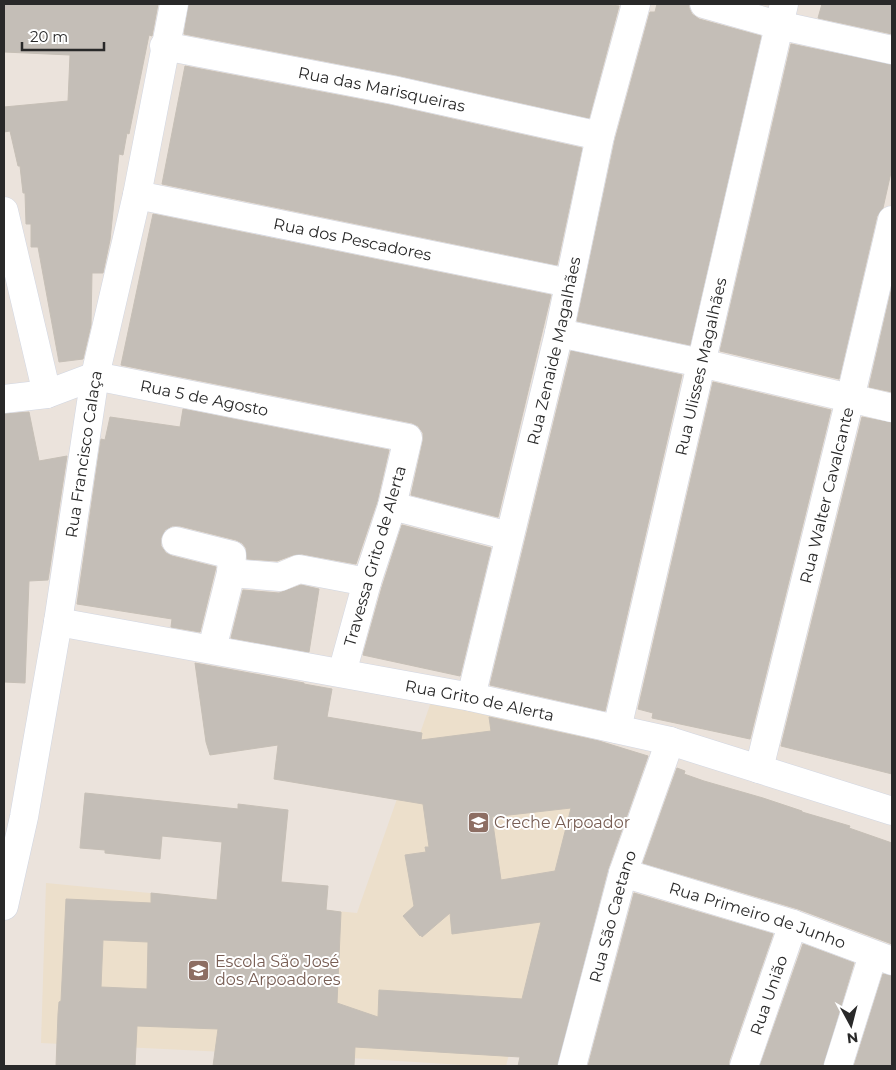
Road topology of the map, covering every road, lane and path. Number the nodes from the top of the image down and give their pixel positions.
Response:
1 (174, 4) edge
2 (636, 4) edge
3 (704, 4) edge
4 (781, 14) edge
5 (164, 46) junction
6 (892, 50) edge
7 (600, 136) junction
8 (137, 195) junction
9 (4, 211) edge
10 (892, 220) edge
11 (569, 283) junction
12 (559, 334) junction
13 (701, 363) junction
14 (95, 376) junction
15 (47, 394) junction
16 (4, 399) edge
17 (850, 399) junction
18 (892, 408) edge
19 (408, 438) joint
20 (392, 506) junction
21 (509, 536) junction
22 (176, 541) dead end
23 (231, 573) junction
24 (367, 582) junction
25 (58, 622) junction
26 (212, 649) junction
27 (342, 673) junction
28 (471, 697) junction
29 (617, 729) junction
30 (670, 741) junction
31 (759, 769) junction
32 (892, 811) edge
33 (14, 818) edge
34 (623, 873) junction
35 (4, 906) edge
36 (793, 924) junction
37 (883, 958) edge
38 (572, 1066) edge
39 (744, 1066) edge
40 (838, 1066) edge

1 - 5 street, Rua Francisco Calaça
2 - 7 street, Rua Zenaide Magalhães
3 - 4 street
4 - 6 street
4 - 13 street, Rua Ulisses Magalhães
5 - 7 street, Rua das Marisqueiras
5 - 8 street, Rua Francisco Calaça
7 - 11 street, Rua Zenaide Magalhães
8 - 11 street, Rua dos Pescadores
8 - 14 street, Rua Francisco Calaça
9 - 15 street
10 - 17 street, Rua Walter Cavalcante
11 - 12 street, Rua Zenaide Magalhães
12 - 13 street
12 - 21 street, Rua Zenaide Magalhães
13 - 17 street
13 - 29 street, Rua Ulisses Magalhães
14 - 15 street
14 - 19 street, Rua 5 de Agosto
14 - 25 street, Rua Francisco Calaça
15 - 16 street
17 - 18 street
17 - 31 street, Rua Walter Cavalcante
19 - 20 street, Travessa Grito de Alerta
20 - 21 street
20 - 24 street, Travessa Grito de Alerta
21 - 28 street, Rua Zenaide Magalhães
22 - 23 street
23 - 24 street
23 - 26 street
24 - 27 street, Travessa Grito de Alerta
25 - 26 street, Rua Grito de Alerta
25 - 33 street, Rua Francisco Calaça
26 - 27 street, Rua Grito de Alerta
27 - 28 street, Rua Grito de Alerta
28 - 29 street, Rua Grito de Alerta
29 - 30 street, Rua Grito de Alerta
30 - 31 street, Rua Grito de Alerta
30 - 34 street, Rua São Caetano
31 - 32 street, Rua Grito de Alerta
33 - 35 street, Rua Francisco Calaça
34 - 36 street, Rua Primeiro de Junho
34 - 38 street, Rua São Caetano
36 - 37 street, Rua Primeiro de Junho
36 - 39 street, Rua União
37 - 40 street

